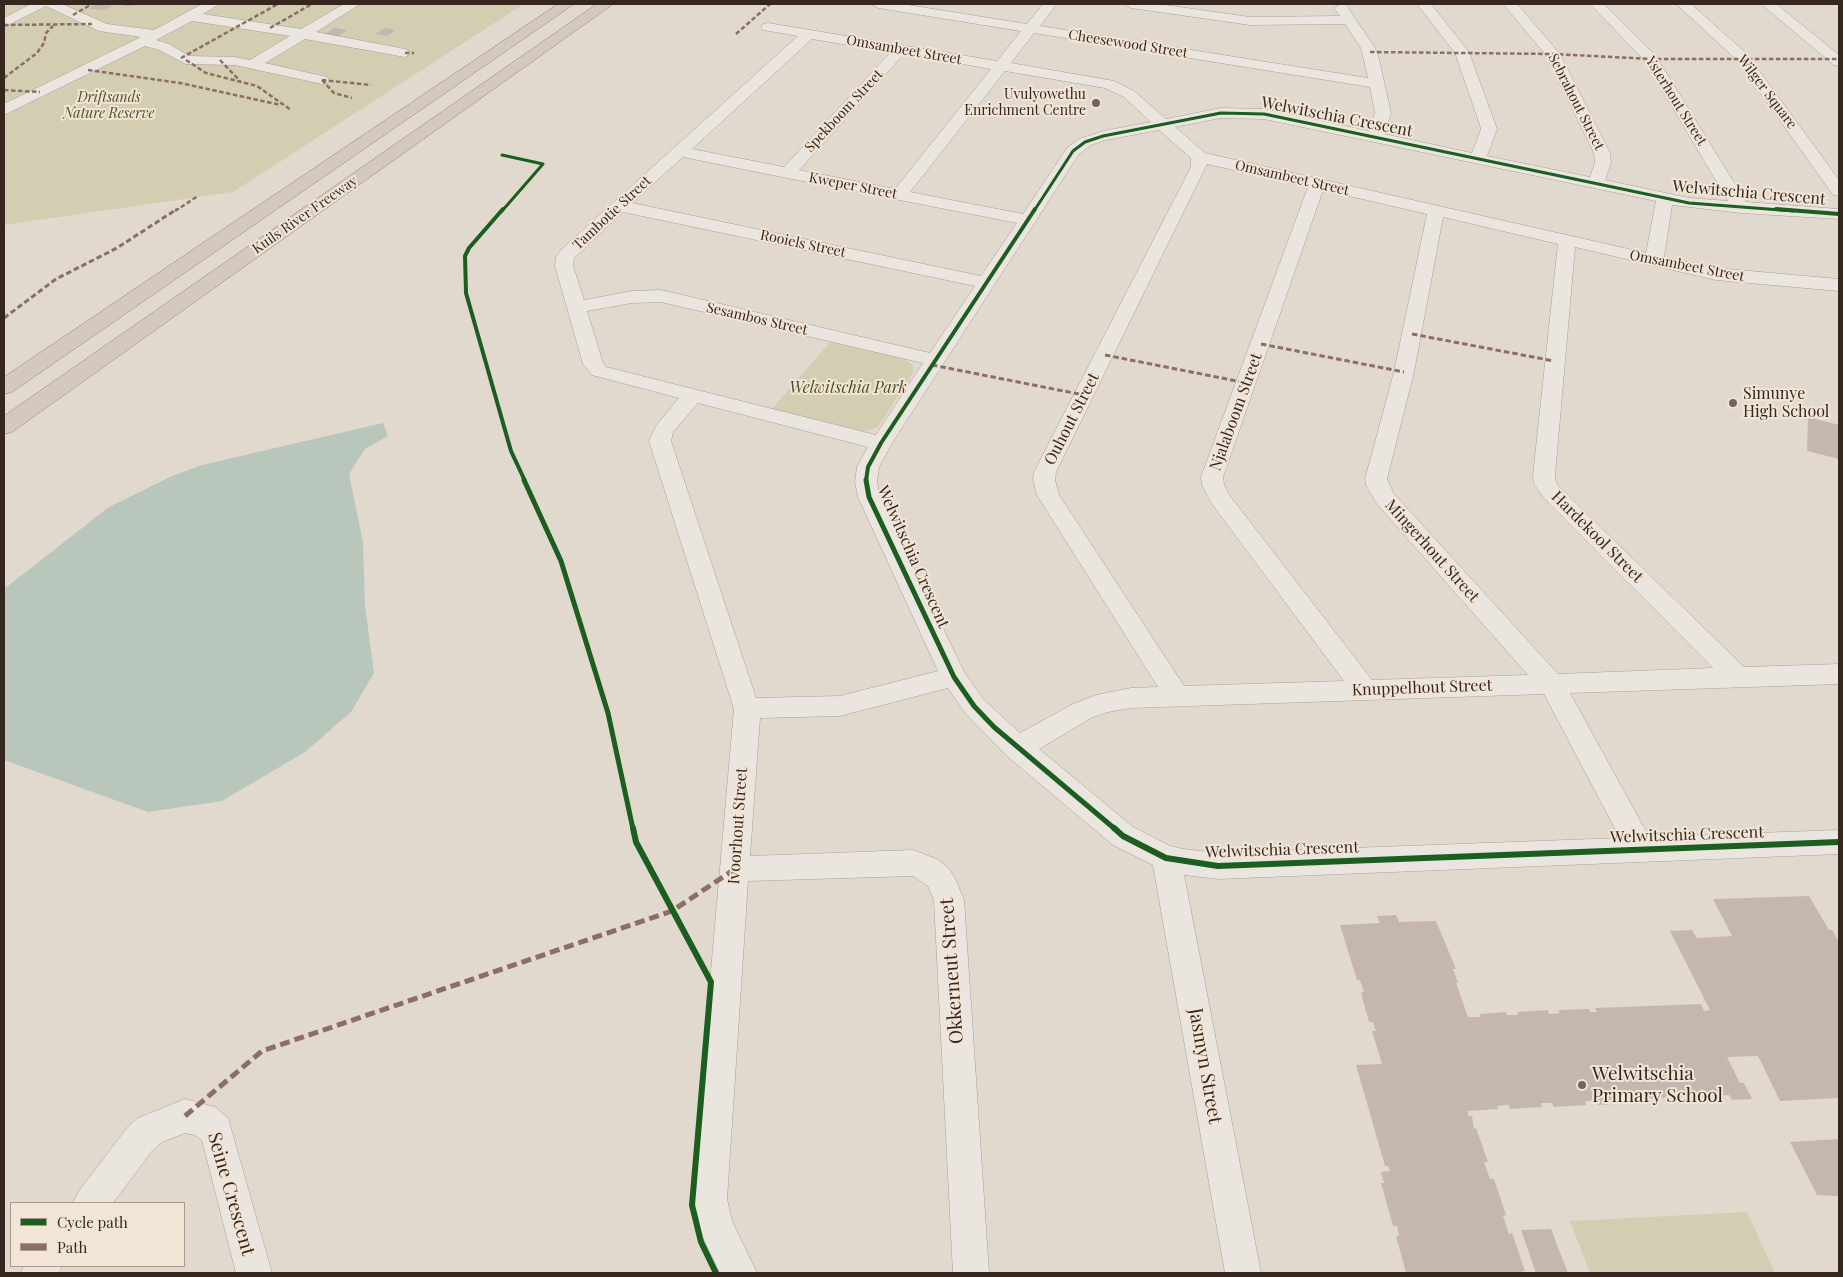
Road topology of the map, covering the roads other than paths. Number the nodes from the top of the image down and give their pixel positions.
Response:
1 (41, 4) edge
2 (52, 4) edge
3 (212, 4) edge
4 (353, 4) edge
5 (567, 4) edge
6 (606, 4) edge
7 (878, 4) edge
8 (1050, 4) edge
9 (1131, 4) edge
10 (1338, 4) edge
11 (1424, 4) edge
12 (1510, 4) edge
13 (1597, 4) edge
14 (1683, 4) edge
15 (1768, 4) edge
16 (189, 16) junction
17 (1349, 20) junction
18 (4, 23) edge
19 (768, 27) dead end
20 (1031, 28) junction
21 (303, 34) junction
22 (809, 34) junction
23 (149, 38) junction
24 (901, 49) junction
25 (405, 53) dead end
26 (1839, 62) edge
27 (253, 64) junction
28 (1001, 66) junction
29 (322, 80) dead end
30 (1378, 84) junction
31 (4, 110) edge
32 (1161, 124) junction
33 (1374, 137) junction
34 (679, 151) junction
35 (1199, 158) junction
36 (1478, 159) junction
37 (788, 173) junction
38 (1317, 184) junction
39 (1596, 184) junction
40 (1839, 191) edge
41 (899, 195) junction
42 (1665, 198) junction
43 (620, 206) junction
44 (1741, 208) junction
45 (1436, 211) junction
46 (1839, 214) edge
47 (1028, 220) junction
48 (1567, 241) junction
49 (1654, 261) junction
50 (986, 283) junction
51 (1839, 284) edge
52 (577, 307) junction
53 (935, 360) junction
54 (4, 387) edge
55 (692, 396) junction
56 (4, 427) edge
57 (881, 443) junction
58 (1839, 674) edge
59 (954, 677) junction
60 (1738, 677) junction
61 (1552, 684) junction
62 (1365, 690) junction
63 (1177, 696) junction
64 (748, 709) junction
65 (1018, 748) junction
66 (1839, 842) edge
67 (1640, 850) junction
68 (1166, 858) junction
69 (735, 869) junction
70 (92, 1202) edge
71 (254, 1273) edge
72 (739, 1273) edge
73 (970, 1273) edge
74 (1243, 1273) edge

1 - 18 street
2 - 23 street
3 - 16 street
4 - 21 street
5 - 54 highway, Kuils River Freeway
6 - 56 highway, Kuils River Freeway
7 - 20 street, Cheesewood Street
8 - 20 street
9 - 17 street
10 - 17 street
11 - 36 street
12 - 39 street, Sebrahout Street
13 - 44 street, Ysterhout Street
14 - 40 street, Wilger Square
15 - 26 street
16 - 21 street
16 - 23 street
17 - 30 street
19 - 22 street, Omsambeet Street
20 - 28 street
20 - 30 street, Cheesewood Street
21 - 25 street
21 - 27 street
22 - 24 street, Omsambeet Street
22 - 34 street, Tambotie Street
23 - 27 street
23 - 31 street
24 - 28 street, Omsambeet Street
24 - 37 street, Spekboom Street
27 - 29 street
28 - 32 street, Omsambeet Street
28 - 41 street
30 - 33 street
32 - 33 street, Welwitschia Crescent
32 - 35 street, Omsambeet Street
32 - 47 street, Welwitschia Crescent
33 - 36 street, Welwitschia Crescent
34 - 37 street, Kweper Street
34 - 43 street, Tambotie Street
35 - 38 street, Omsambeet Street
35 - 63 street, Ouhout Street
36 - 39 street, Welwitschia Crescent
37 - 41 street, Kweper Street
38 - 45 street, Omsambeet Street
38 - 62 street, Njalaboom Street
39 - 42 street, Welwitschia Crescent
41 - 47 street, Kweper Street
42 - 44 street, Welwitschia Crescent
42 - 49 street
43 - 50 street, Rooiels Street
43 - 52 street, Tambotie Street
44 - 46 street, Welwitschia Crescent
45 - 48 street, Omsambeet Street
45 - 61 street, Mingerhout Street
47 - 50 street, Welwitschia Crescent
48 - 49 street, Omsambeet Street
48 - 60 street, Hardekool Street
49 - 51 street, Omsambeet Street
50 - 53 street, Welwitschia Crescent
52 - 53 street, Sesambos Street
52 - 55 street, Tambotie Street
53 - 57 street, Welwitschia Crescent
55 - 57 street, Tambotie Street
55 - 64 street, Ivoorhout Street
57 - 59 street, Welwitschia Crescent
58 - 60 street, Knuppelhout Street
59 - 64 street
59 - 65 street, Welwitschia Crescent
60 - 61 street, Knuppelhout Street
61 - 62 street, Knuppelhout Street
61 - 67 street, Mingerhout Street
62 - 63 street, Knuppelhout Street
63 - 65 street, Knuppelhout Street
64 - 69 street, Ivoorhout Street
65 - 68 street, Welwitschia Crescent
66 - 67 street, Welwitschia Crescent
67 - 68 street, Welwitschia Crescent
68 - 74 street, Jasmyn Street
69 - 72 street, Ivoorhout Street
69 - 73 street, Okkerneut Street
70 - 71 street, Seine Crescent

